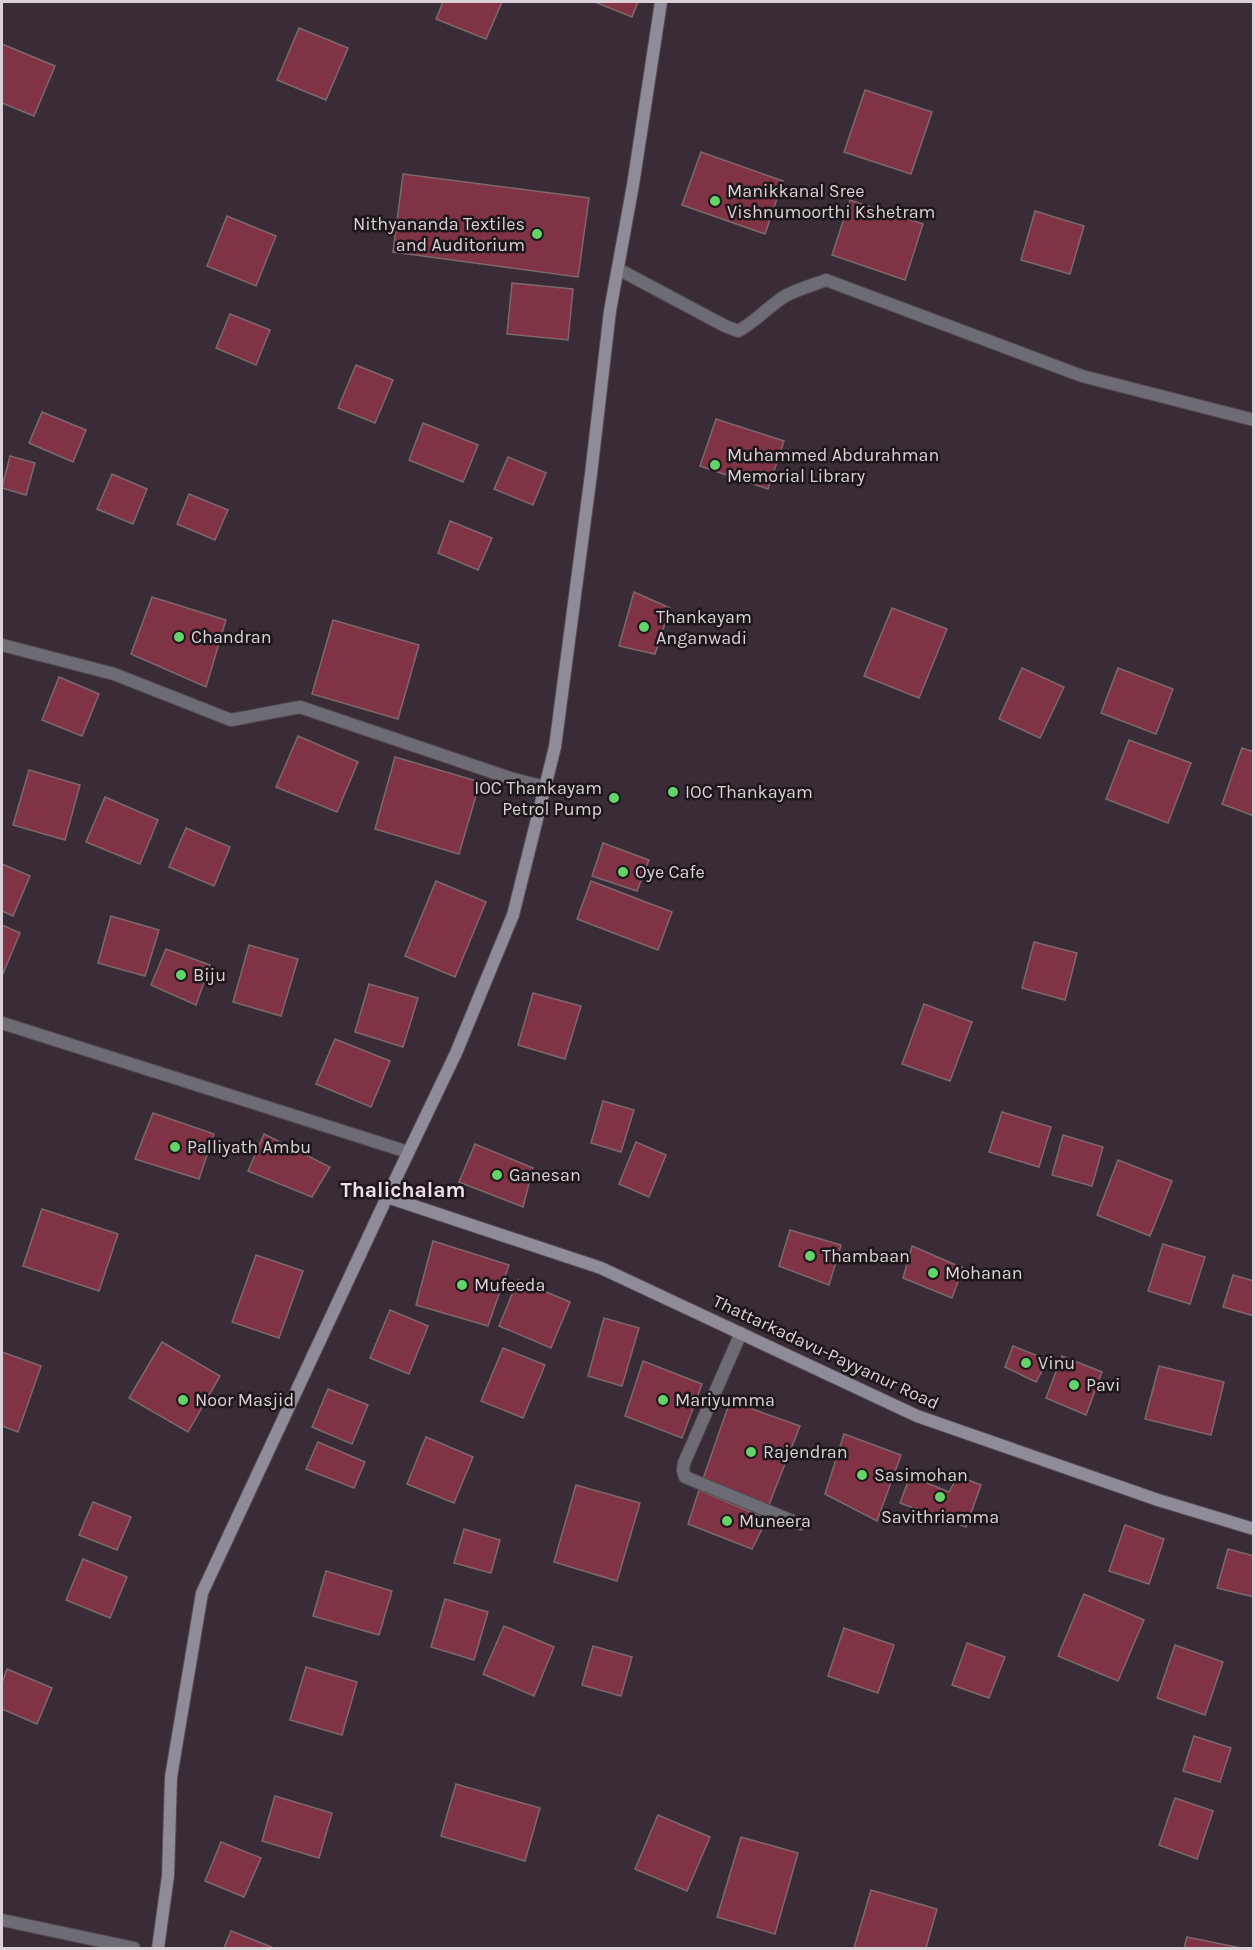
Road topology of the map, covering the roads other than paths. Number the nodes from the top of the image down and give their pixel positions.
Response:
1 (661, 2) edge
2 (618, 269) junction
3 (1254, 420) edge
4 (2, 645) edge
5 (545, 787) junction
6 (2, 1023) edge
7 (408, 1152) junction
8 (387, 1197) junction
9 (741, 1334) junction
10 (800, 1524) dead end
11 (1254, 1529) edge
12 (2, 1920) edge
13 (134, 1948) edge
14 (158, 1948) edge

1 - 2 main road
2 - 3 street
2 - 5 main road
4 - 5 street
5 - 7 main road
6 - 7 street
7 - 8 main road
8 - 9 main road, Thattarkadavu-Payyanur Road
8 - 14 main road
9 - 10 street
9 - 11 main road, Thattarkadavu-Payyanur Road
12 - 13 street

